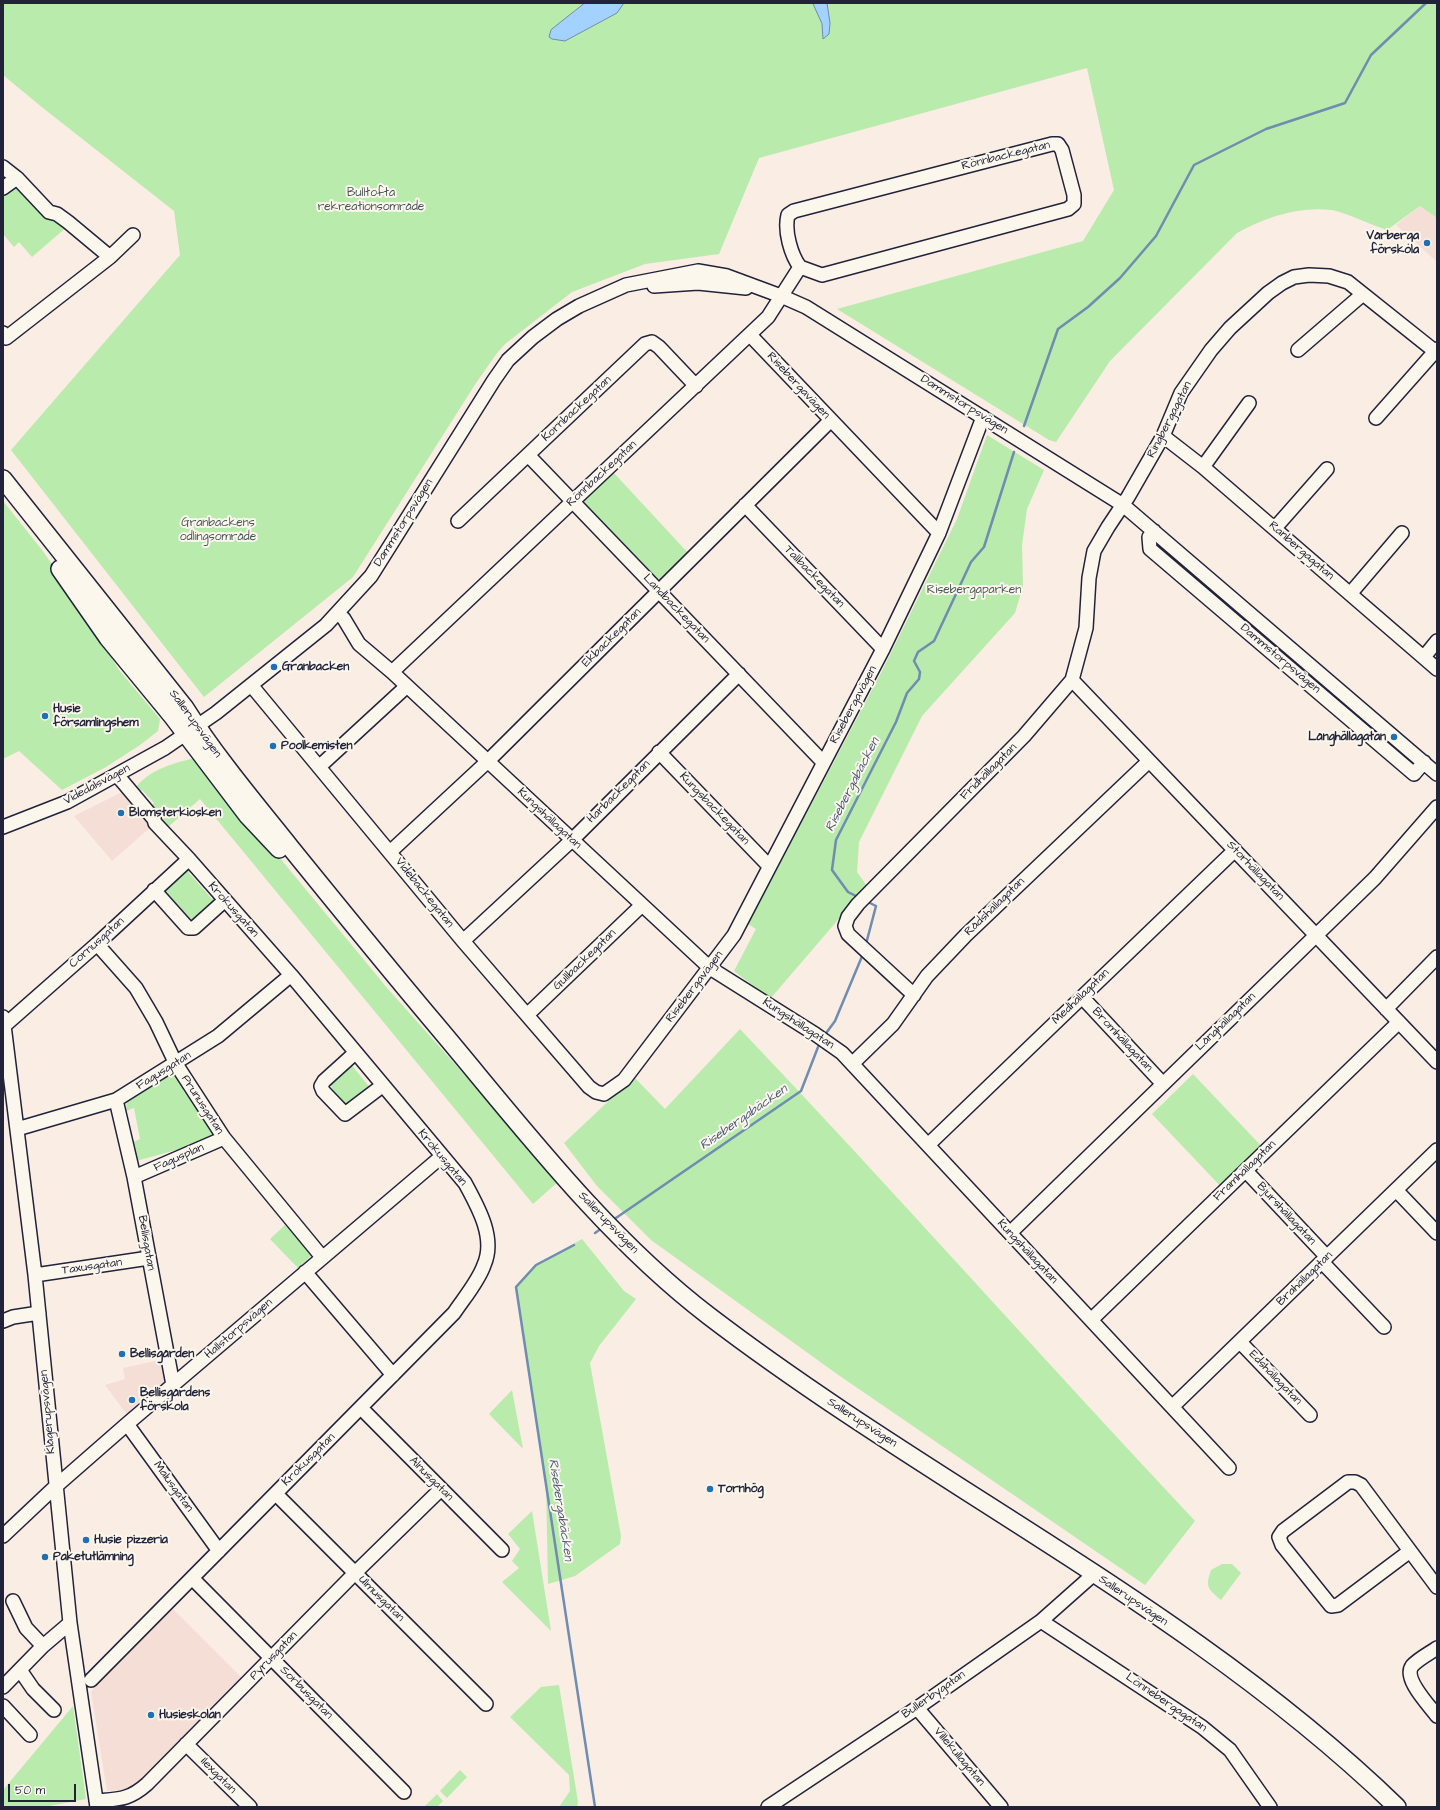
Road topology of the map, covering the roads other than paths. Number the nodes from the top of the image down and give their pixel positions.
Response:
1 (3, 167) edge
2 (16, 178) junction
3 (3, 188) edge
4 (133, 235) dead end
5 (110, 257) junction
6 (800, 267) junction
7 (1363, 294) junction
8 (781, 296) junction
9 (3, 333) edge
10 (750, 335) junction
11 (1298, 350) dead end
12 (1436, 351) edge
13 (696, 386) junction
14 (1249, 403) dead end
15 (983, 417) junction
16 (1376, 418) dead end
17 (830, 421) junction
18 (1163, 436) junction
19 (528, 455) junction
20 (1203, 467) junction
21 (1327, 469) dead end
22 (3, 479) edge
23 (3, 493) edge
24 (573, 502) junction
25 (745, 505) junction
26 (1123, 505) junction
27 (458, 521) dead end
28 (1275, 528) junction
29 (939, 533) junction
30 (1402, 533) dead end
31 (658, 591) junction
32 (1350, 594) junction
33 (338, 613) junction
34 (1437, 641) edge
35 (884, 649) junction
36 (1424, 657) junction
37 (1437, 669) edge
38 (392, 672) junction
39 (739, 674) junction
40 (1072, 680) junction
41 (251, 685) junction
42 (407, 686) junction
43 (192, 730) junction
44 (659, 752) junction
45 (488, 761) junction
46 (1149, 761) junction
47 (823, 762) junction
48 (320, 766) junction
49 (1437, 774) edge
50 (118, 775) junction
51 (1437, 807) edge
52 (3, 827) edge
53 (572, 840) junction
54 (1234, 850) junction
55 (390, 852) junction
56 (188, 859) junction
57 (769, 866) junction
58 (154, 890) junction
59 (224, 901) junction
60 (642, 905) junction
61 (1316, 935) junction
62 (463, 941) junction
63 (97, 944) junction
64 (1437, 957) edge
65 (710, 968) junction
66 (291, 975) junction
67 (914, 995) junction
68 (1082, 997) junction
69 (1386, 1009) junction
70 (527, 1015) junction
71 (4, 1021) edge
72 (1399, 1022) junction
73 (355, 1053) junction
74 (1437, 1062) edge
75 (176, 1064) junction
76 (852, 1064) junction
77 (1163, 1084) junction
78 (7, 1086) edge
79 (382, 1086) junction
80 (604, 1094) joint
81 (116, 1100) junction
82 (17, 1129) junction
83 (224, 1138) junction
84 (928, 1145) junction
85 (1437, 1150) edge
86 (441, 1156) junction
87 (1246, 1171) junction
88 (134, 1178) junction
89 (1396, 1190) junction
90 (1010, 1233) junction
91 (1437, 1233) edge
92 (322, 1256) junction
93 (149, 1258) junction
94 (1324, 1259) junction
95 (305, 1272) junction
96 (34, 1275) junction
97 (39, 1313) junction
98 (1091, 1320) junction
99 (3, 1321) edge
100 (1384, 1327) dead end
101 (1240, 1342) junction
102 (393, 1375) junction
103 (174, 1385) junction
104 (1172, 1407) junction
105 (361, 1408) junction
106 (1310, 1415) dead end
107 (127, 1424) junction
108 (1229, 1468) dead end
109 (55, 1487) junction
110 (441, 1489) junction
111 (276, 1494) junction
112 (3, 1536) edge
113 (502, 1550) dead end
114 (219, 1551) junction
115 (1410, 1551) junction
116 (355, 1573) junction
117 (1094, 1574) junction
118 (192, 1578) junction
119 (1437, 1587) edge
120 (13, 1601) dead end
121 (1041, 1621) junction
122 (70, 1623) junction
123 (43, 1646) junction
124 (1437, 1648) edge
125 (272, 1659) junction
126 (20, 1670) junction
127 (91, 1680) dead end
128 (3, 1687) edge
129 (486, 1704) dead end
130 (3, 1706) edge
131 (917, 1708) junction
132 (54, 1710) dead end
133 (1437, 1716) edge
134 (30, 1735) dead end
135 (186, 1744) junction
136 (404, 1792) dead end
137 (96, 1804) edge
138 (250, 1807) edge
139 (768, 1807) edge
140 (1000, 1807) edge
141 (1270, 1807) edge
142 (1398, 1807) edge

1 - 2 street
2 - 3 street
2 - 5 street
4 - 5 street
5 - 9 street
6 - 6 street, Rönnbackegatan
6 - 8 street, Rönnbackegatan
7 - 11 street
7 - 12 street, Ringbergagatan
7 - 18 street, Ringbergagatan
8 - 10 street, Rönnbackegatan
8 - 15 street, Dammstorpsvägen
8 - 33 street, Dammstorpsvägen
10 - 13 street, Rönnbackegatan
10 - 17 street, Risebergavägen
12 - 16 street
13 - 19 street, Kornbackegatan
13 - 24 street, Rönnbackegatan
14 - 20 street
15 - 26 street, Dammstorpsvägen
15 - 29 street
17 - 25 street, Ekbackegatan
17 - 29 street, Risebergavägen
18 - 20 street, Ranbergagatan
18 - 26 street, Ringbergagatan
19 - 24 street, Landbackegatan
19 - 27 street, Kornbackegatan
20 - 28 street, Ranbergagatan
21 - 28 street
22 - 43 main road, Sallerupsvägen
23 - 43 main road, Sallerupsvägen
24 - 31 street, Landbackegatan
24 - 38 street, Rönnbackegatan
25 - 31 street, Ekbackegatan
25 - 35 street, Tallbackegatan
26 - 40 street, Fridhällagatan
26 - 49 street, Dammstorpsvägen
28 - 32 street, Ranbergagatan
29 - 35 street, Risebergavägen
30 - 32 street
31 - 39 street, Landbackegatan
31 - 45 street, Ekbackegatan
32 - 36 street, Ranbergagatan
33 - 38 street, Kungshällagatan
33 - 41 street, Dammstorpsvägen
34 - 36 street
35 - 47 street, Risebergavägen
36 - 37 street, Ranbergagatan
38 - 42 street, Kungshällagatan
39 - 44 street, Harbackegatan
39 - 47 street, Landbackegatan
40 - 46 street, Storhällagatan
40 - 67 street, Fridhällagatan
41 - 43 street, Dammstorpsvägen
41 - 48 street, Videbackegatan
42 - 45 street, Kungshällagatan
42 - 48 street
43 - 50 street, Videdalsvägen
43 - 117 main road, Sallerupsvägen
44 - 53 street, Harbackegatan
44 - 57 street, Kungsbackegatan
45 - 53 street, Kungshällagatan
45 - 55 street, Ekbackegatan
46 - 54 street, Storhällagatan
46 - 67 street, Rådshällagatan
47 - 57 street, Risebergavägen
48 - 55 street, Videbackegatan
50 - 52 street, Videdalsvägen
50 - 56 street, Krokusgatan
51 - 61 street, Långhällagatan
53 - 60 street, Kungshällagatan
53 - 62 street, Harbackegatan
54 - 61 street, Storhällagatan
54 - 68 street, Medhällagatan
55 - 62 street, Videbackegatan
56 - 58 street, Cornusgatan
56 - 59 street, Krokusgatan
57 - 65 street, Risebergavägen
58 - 59 street
58 - 63 street, Cornusgatan
59 - 66 street, Krokusgatan
60 - 65 street, Kungshällagatan
60 - 70 street, Gullbackegatan
61 - 69 street, Storhällagatan
61 - 77 street, Långhällagatan
62 - 70 street, Videbackegatan
63 - 71 street, Cornusgatan
63 - 75 street, Prunusgatan
64 - 69 street
65 - 76 street, Kungshällagatan
65 - 80 street, Risebergavägen
66 - 73 street, Krokusgatan
66 - 75 street, Fagusgatan
67 - 76 street, Rådshällagatan
68 - 77 street, Bromhällagatan
68 - 84 street, Medhällagatan
69 - 72 street, Storhällagatan
70 - 80 street, Videbackegatan
71 - 78 street, Klågerupsvägen
72 - 74 street, Storhällagatan
72 - 87 street, Framhällagatan
73 - 79 street, Krokusgatan
73 - 79 street
75 - 81 street, Fagusgatan
75 - 83 street, Prunusgatan
76 - 84 street, Kungshällagatan
77 - 90 street, Långhällagatan
78 - 82 street, Klågerupsvägen
79 - 86 street, Krokusgatan
81 - 82 street, Fagusgatan
81 - 88 street, Bellisgatan
82 - 96 street, Klågerupsvägen
83 - 88 street, Fagusplan
83 - 92 street, Prunusgatan
84 - 90 street, Kungshällagatan
85 - 89 street, Brahällagatan
86 - 92 street, Hallstorpsvägen
86 - 102 street, Krokusgatan
87 - 94 street, Bjurshällagatan
87 - 98 street, Framhällagatan
88 - 93 street, Bellisgatan
89 - 91 street
89 - 94 street, Brahällagatan
90 - 98 street, Kungshällagatan
92 - 95 street, Hallstorpsvägen
93 - 96 street, Taxusgatan
93 - 103 street, Bellisgatan
94 - 100 street, Bjurshällagatan
94 - 101 street, Brahällagatan
95 - 102 street
95 - 103 street, Hallstorpsvägen
96 - 97 street, Klågerupsvägen
97 - 99 street
97 - 109 street, Klågerupsvägen
98 - 104 street, Kungshällagatan
101 - 104 street, Brahällagatan
101 - 106 street, Edshällagatan
102 - 105 street, Krokusgatan
103 - 107 street, Hallstorpsvägen
104 - 108 street, Kungshällagatan
105 - 110 street, Alnusgatan
105 - 111 street, Krokusgatan
107 - 109 street, Hallstorpsvägen
107 - 114 street, Malusgatan
109 - 112 street, Hallstorpsvägen
109 - 122 street, Klågerupsvägen
110 - 113 street, Alnusgatan
110 - 116 street, Pyrusgatan
111 - 114 street, Krokusgatan
111 - 116 street, Ulmusgatan
114 - 118 street, Krokusgatan
115 - 115 street
115 - 119 street
116 - 125 street, Pyrusgatan
116 - 129 street, Ulmusgatan
117 - 121 street, Bullerbygatan
117 - 142 main road, Sallerupsvägen
118 - 125 street, Sorbusgatan
118 - 127 street, Krokusgatan
120 - 123 street
121 - 131 street, Bullerbygatan
121 - 141 street, Lönnebergagatan
122 - 123 street
122 - 137 street, Klågerupsvägen
123 - 126 street
124 - 133 street
125 - 135 street, Pyrusgatan
125 - 136 street, Sorbusgatan
126 - 128 street
126 - 132 street
130 - 134 street
131 - 139 street, Bullerbygatan
131 - 140 street, Villekullagatan
135 - 137 street, Pyrusgatan
135 - 138 street, Ilexgatan

